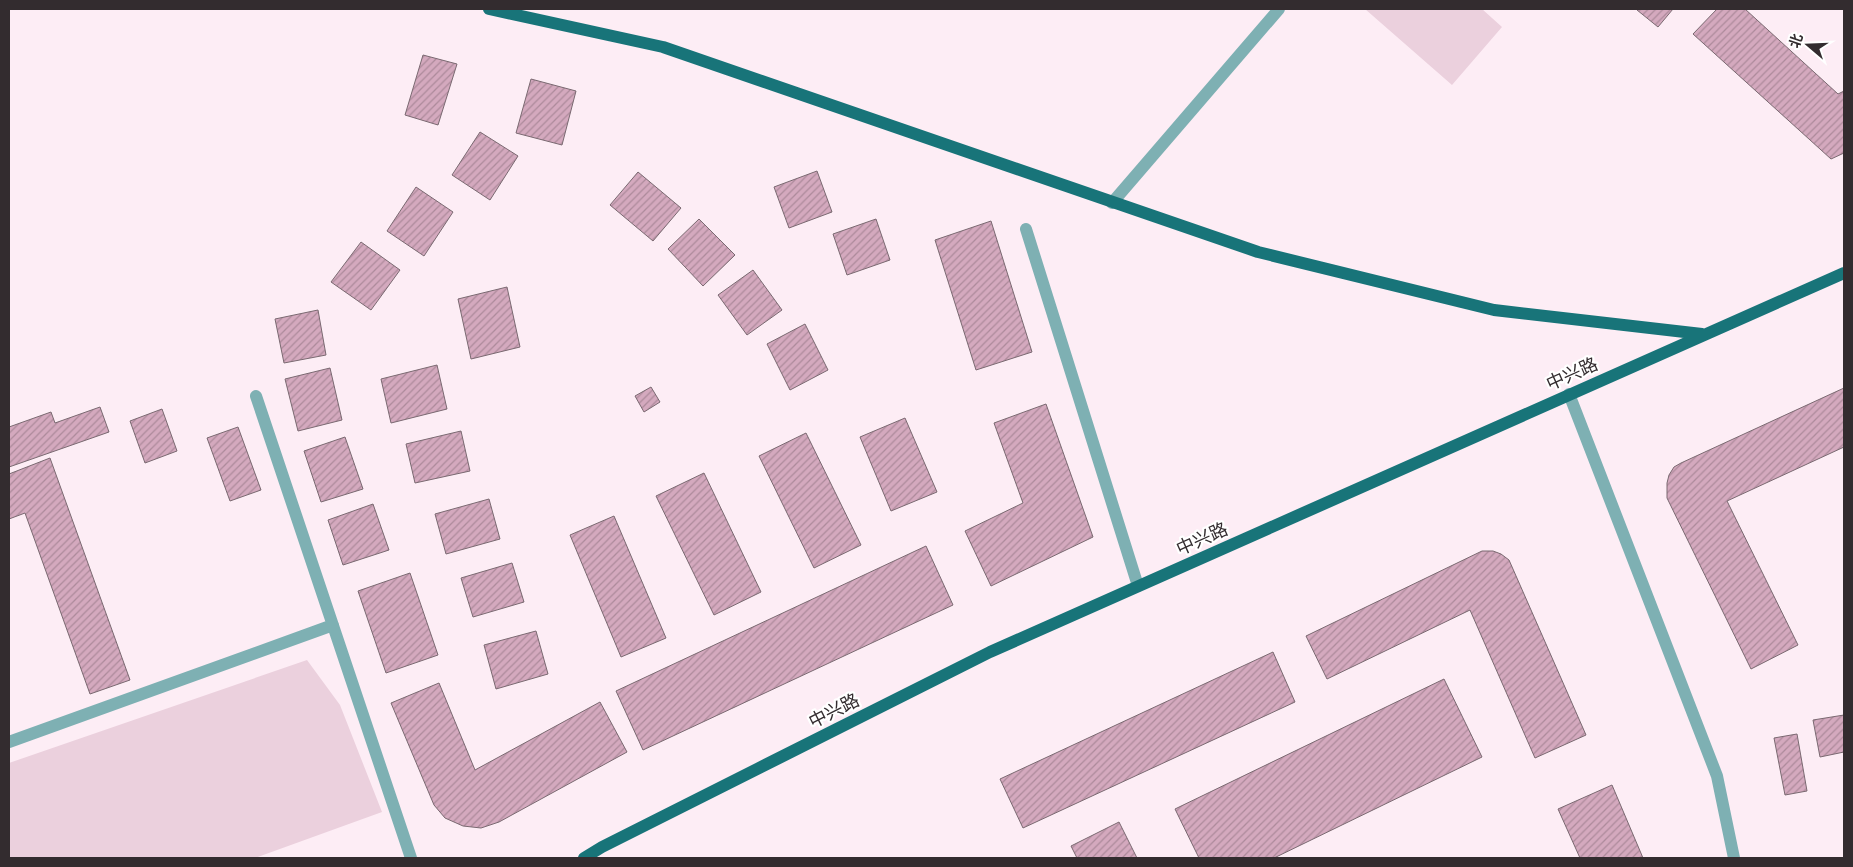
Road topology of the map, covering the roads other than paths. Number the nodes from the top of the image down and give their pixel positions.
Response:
1 (489, 9) edge
2 (1279, 9) edge
3 (1112, 203) junction
4 (1026, 229) dead end
5 (1844, 273) edge
6 (1703, 334) junction
7 (1569, 394) junction
8 (256, 396) dead end
9 (1138, 586) junction
10 (333, 625) junction
11 (9, 742) edge
12 (411, 858) edge
13 (584, 858) edge
14 (1734, 858) edge

1 - 3 main road
2 - 3 street
3 - 6 main road
4 - 9 street
5 - 6 main road, 中兴路
6 - 7 main road, 中兴路
7 - 9 main road, 中兴路
7 - 14 street
8 - 10 street
9 - 13 main road, 中兴路
10 - 11 street
10 - 12 street

